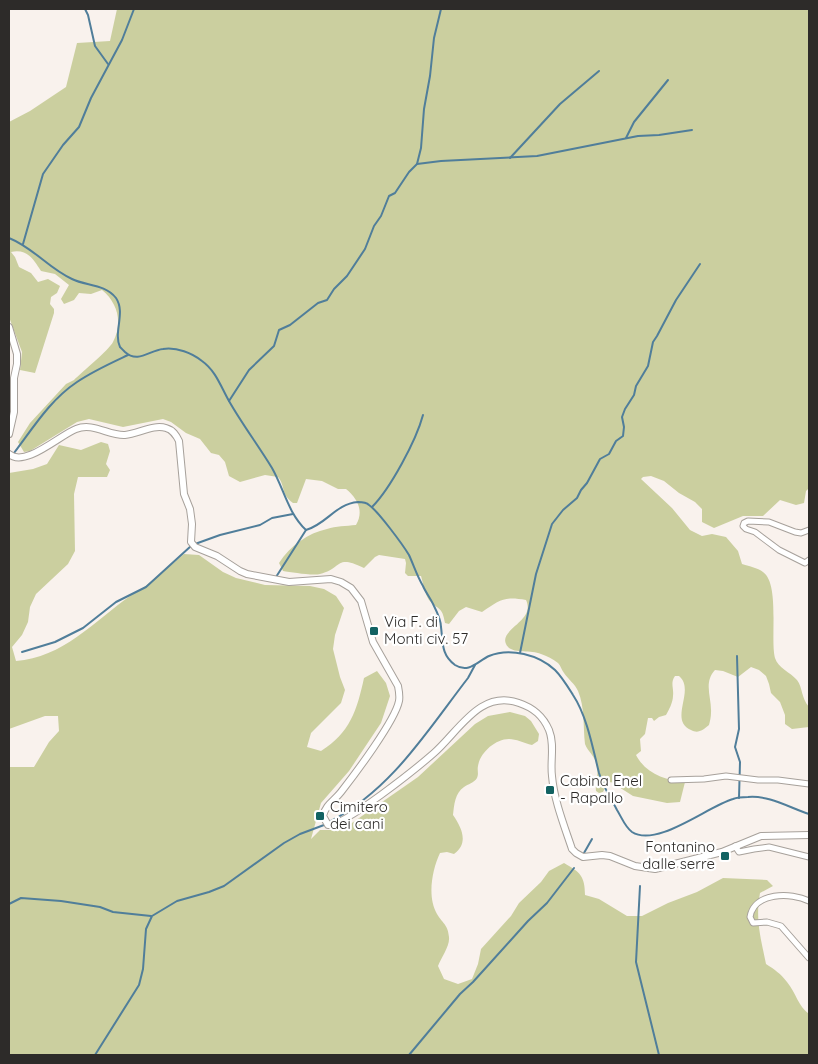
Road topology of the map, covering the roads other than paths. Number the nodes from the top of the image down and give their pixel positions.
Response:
1 (9, 327) edge
2 (9, 434) edge
3 (9, 454) edge
4 (809, 530) edge
5 (809, 560) edge
6 (671, 780) dead end
7 (809, 784) edge
8 (809, 836) edge
9 (735, 846) junction
10 (809, 857) edge
11 (809, 901) edge
12 (809, 958) edge

1 - 2 street
3 - 9 street
4 - 5 street
6 - 7 street
8 - 9 street
9 - 10 street
11 - 12 street

